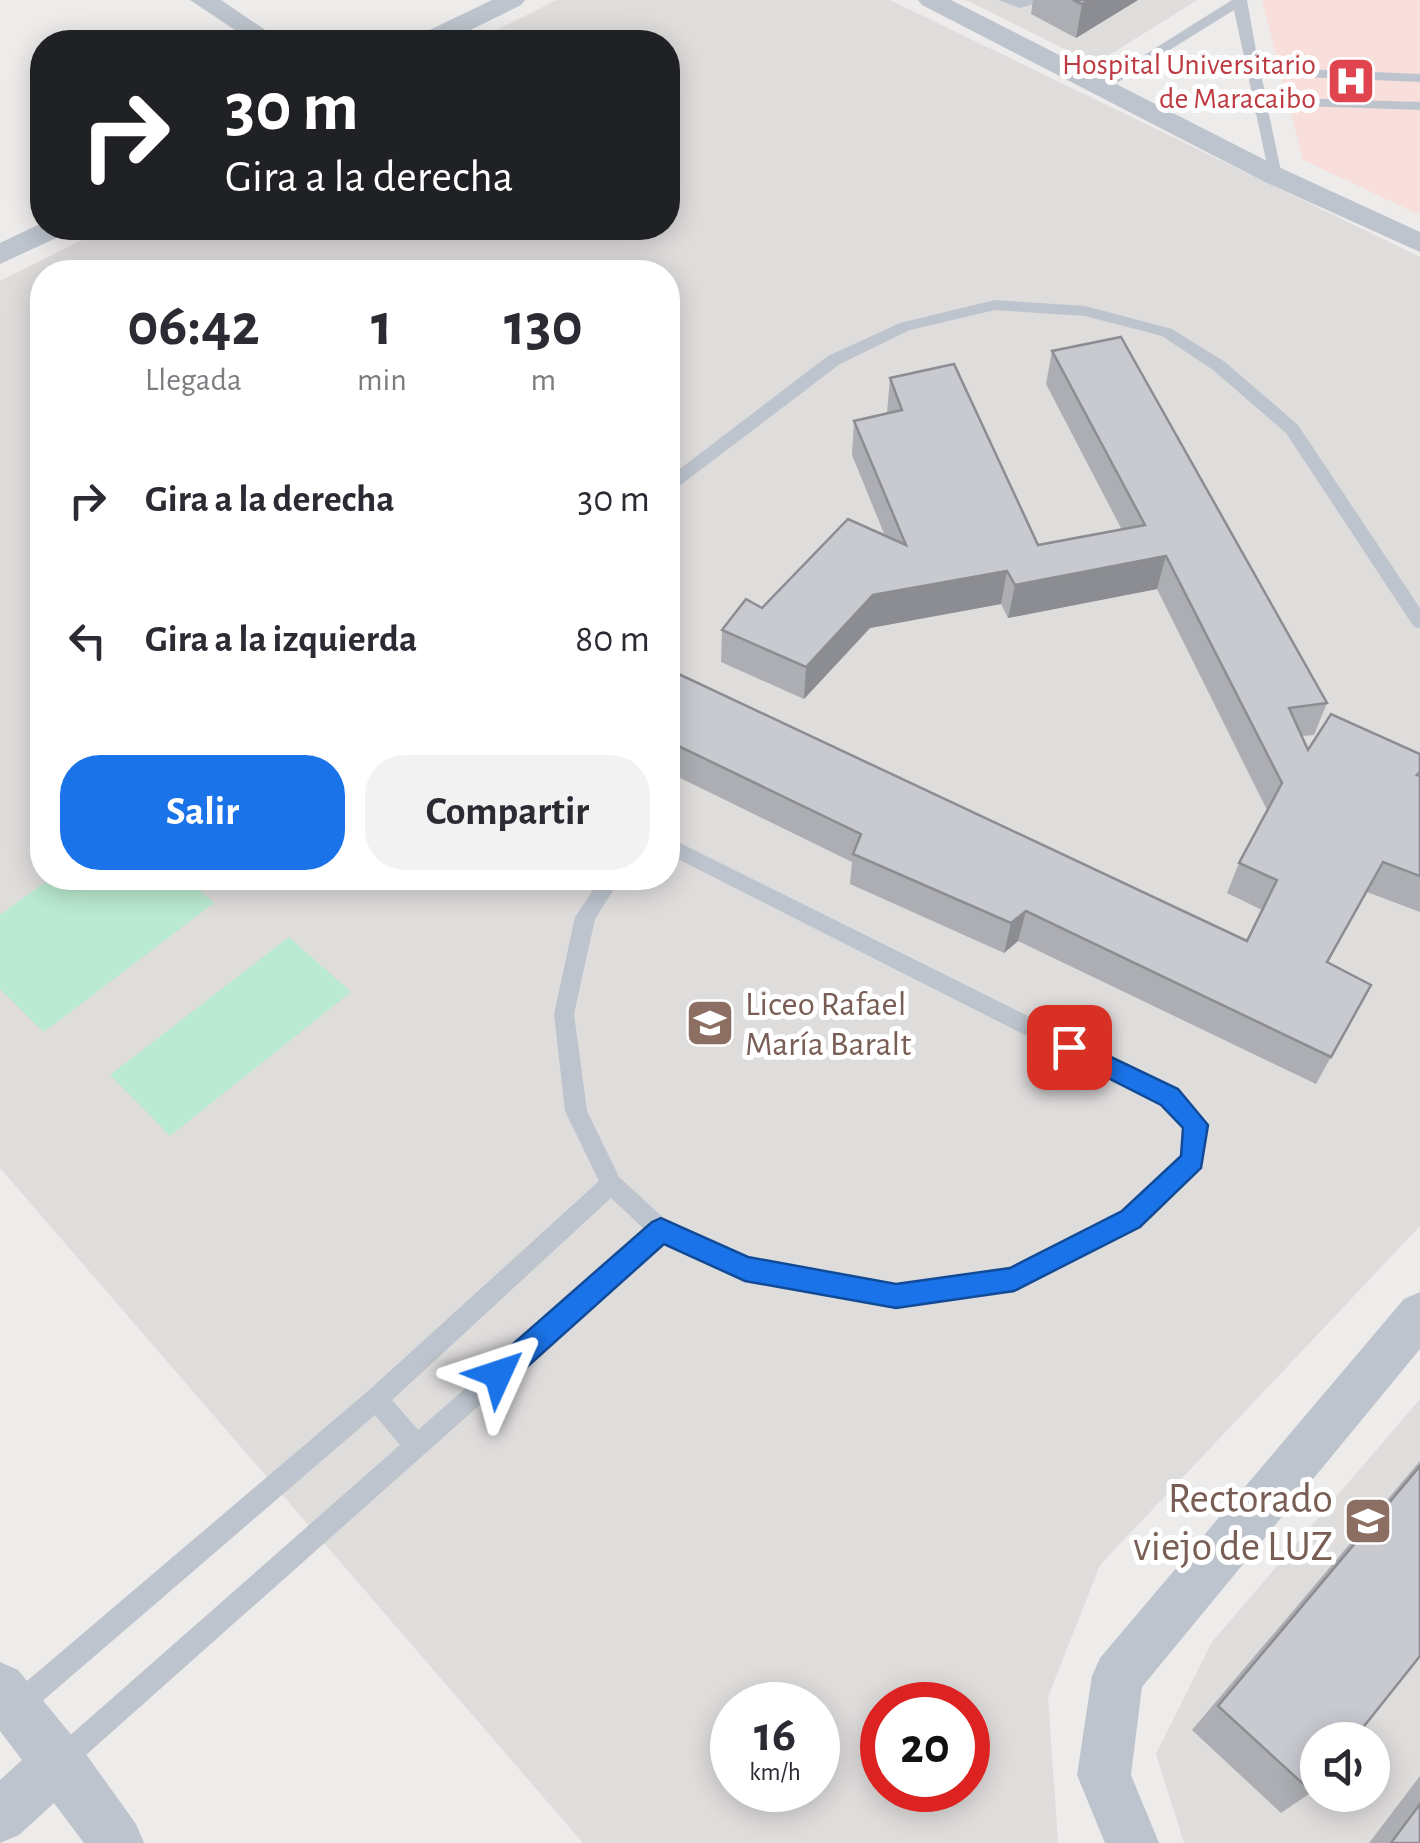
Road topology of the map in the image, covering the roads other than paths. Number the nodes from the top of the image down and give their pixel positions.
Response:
1 (203, 0) edge
2 (512, 0) edge
3 (931, 0) edge
4 (1004, 0) edge
5 (1041, 0) edge
6 (1240, 1) edge
7 (251, 30) edge
8 (451, 30) edge
9 (1252, 71) junction
10 (1420, 78) edge
11 (1102, 86) junction
12 (1259, 101) junction
13 (1420, 106) edge
14 (1275, 176) junction
15 (30, 240) edge
16 (1420, 243) edge
17 (0, 255) edge
18 (680, 477) edge
19 (1420, 622) edge
20 (680, 852) edge
21 (603, 890) edge
22 (612, 1184) junction
23 (661, 1230) junction
24 (1420, 1314) edge
25 (376, 1399) junction
26 (416, 1446) junction
27 (5, 1705) edge
28 (59, 1762) junction
29 (0, 1816) edge
30 (117, 1843) edge
31 (1132, 1843) edge

1 - 7 street
2 - 8 street
3 - 11 street
4 - 5 lane
6 - 9 lane
6 - 11 lane
9 - 10 lane
9 - 12 lane
11 - 14 street
12 - 13 lane
12 - 14 lane
14 - 16 street
15 - 17 street
18 - 19 lane
20 - 23 lane
21 - 22 lane
22 - 23 lane
22 - 25 lane
23 - 26 lane
24 - 31 street
25 - 26 lane
25 - 27 lane
26 - 28 lane
27 - 28 street
28 - 29 street
28 - 30 street

